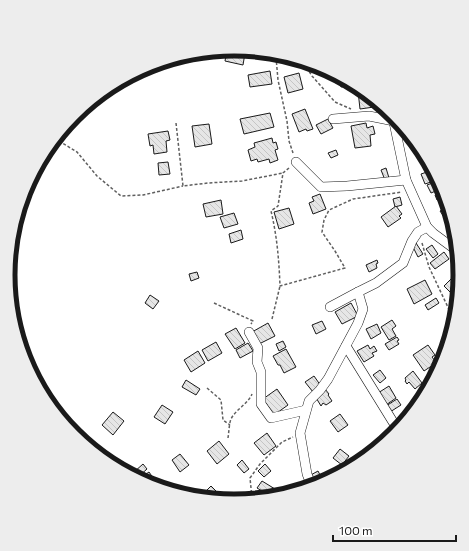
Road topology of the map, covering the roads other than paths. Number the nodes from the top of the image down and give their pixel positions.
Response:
1 (386, 117) edge
2 (333, 119) dead end
3 (395, 125) edge
4 (296, 162) road end
5 (406, 180) junction
6 (427, 227) junction
7 (452, 247) edge
8 (358, 292) junction
9 (330, 307) dead end
10 (249, 332) road end
11 (346, 346) junction
12 (306, 410) junction
13 (393, 422) dead end
14 (310, 481) edge

1 - 2 street
3 - 5 street
4 - 5 street
5 - 6 street
6 - 7 street
6 - 8 street
8 - 9 street
8 - 11 street
10 - 12 street
11 - 12 street
11 - 13 street
12 - 14 street

